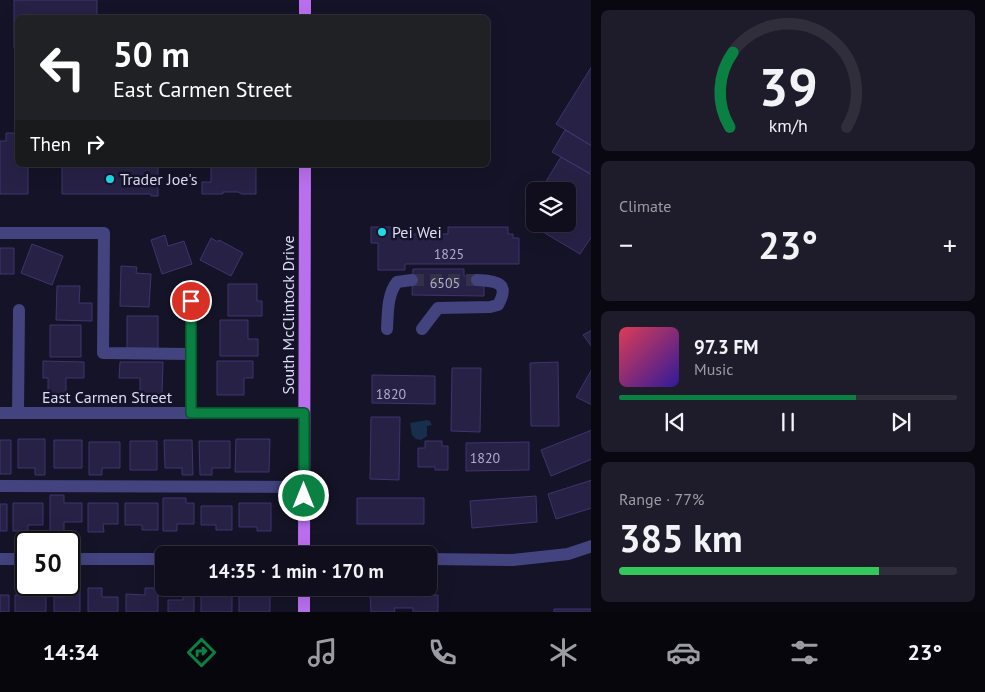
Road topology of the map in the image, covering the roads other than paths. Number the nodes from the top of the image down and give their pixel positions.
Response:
1 (305, 0) edge
2 (305, 15) edge
3 (305, 167) edge
4 (0, 233) edge
5 (412, 280) tunnel mouth
6 (477, 280) tunnel mouth
7 (191, 301) dead end
8 (20, 310) dead end
9 (388, 329) dead end
10 (422, 329) dead end
11 (191, 354) junction
12 (0, 413) edge
13 (18, 413) junction
14 (191, 413) junction
15 (304, 413) junction
16 (0, 486) edge
17 (304, 486) junction
18 (304, 546) edge
19 (591, 546) edge
20 (0, 559) edge
21 (15, 559) edge
22 (80, 559) edge
23 (155, 559) edge
24 (437, 559) edge
25 (304, 596) edge
26 (304, 612) edge

1 - 2 main road
3 - 15 main road, South McClintock Drive
4 - 11 street
5 - 9 street
6 - 10 street
7 - 11 street
8 - 13 street
11 - 14 street
12 - 13 street, East Carmen Street
13 - 14 street, East Carmen Street
14 - 15 street, East Carmen Street
15 - 17 main road, South McClintock Drive
16 - 17 street
17 - 18 main road, South McClintock Drive
19 - 24 street
20 - 21 street
22 - 23 street
25 - 26 main road

